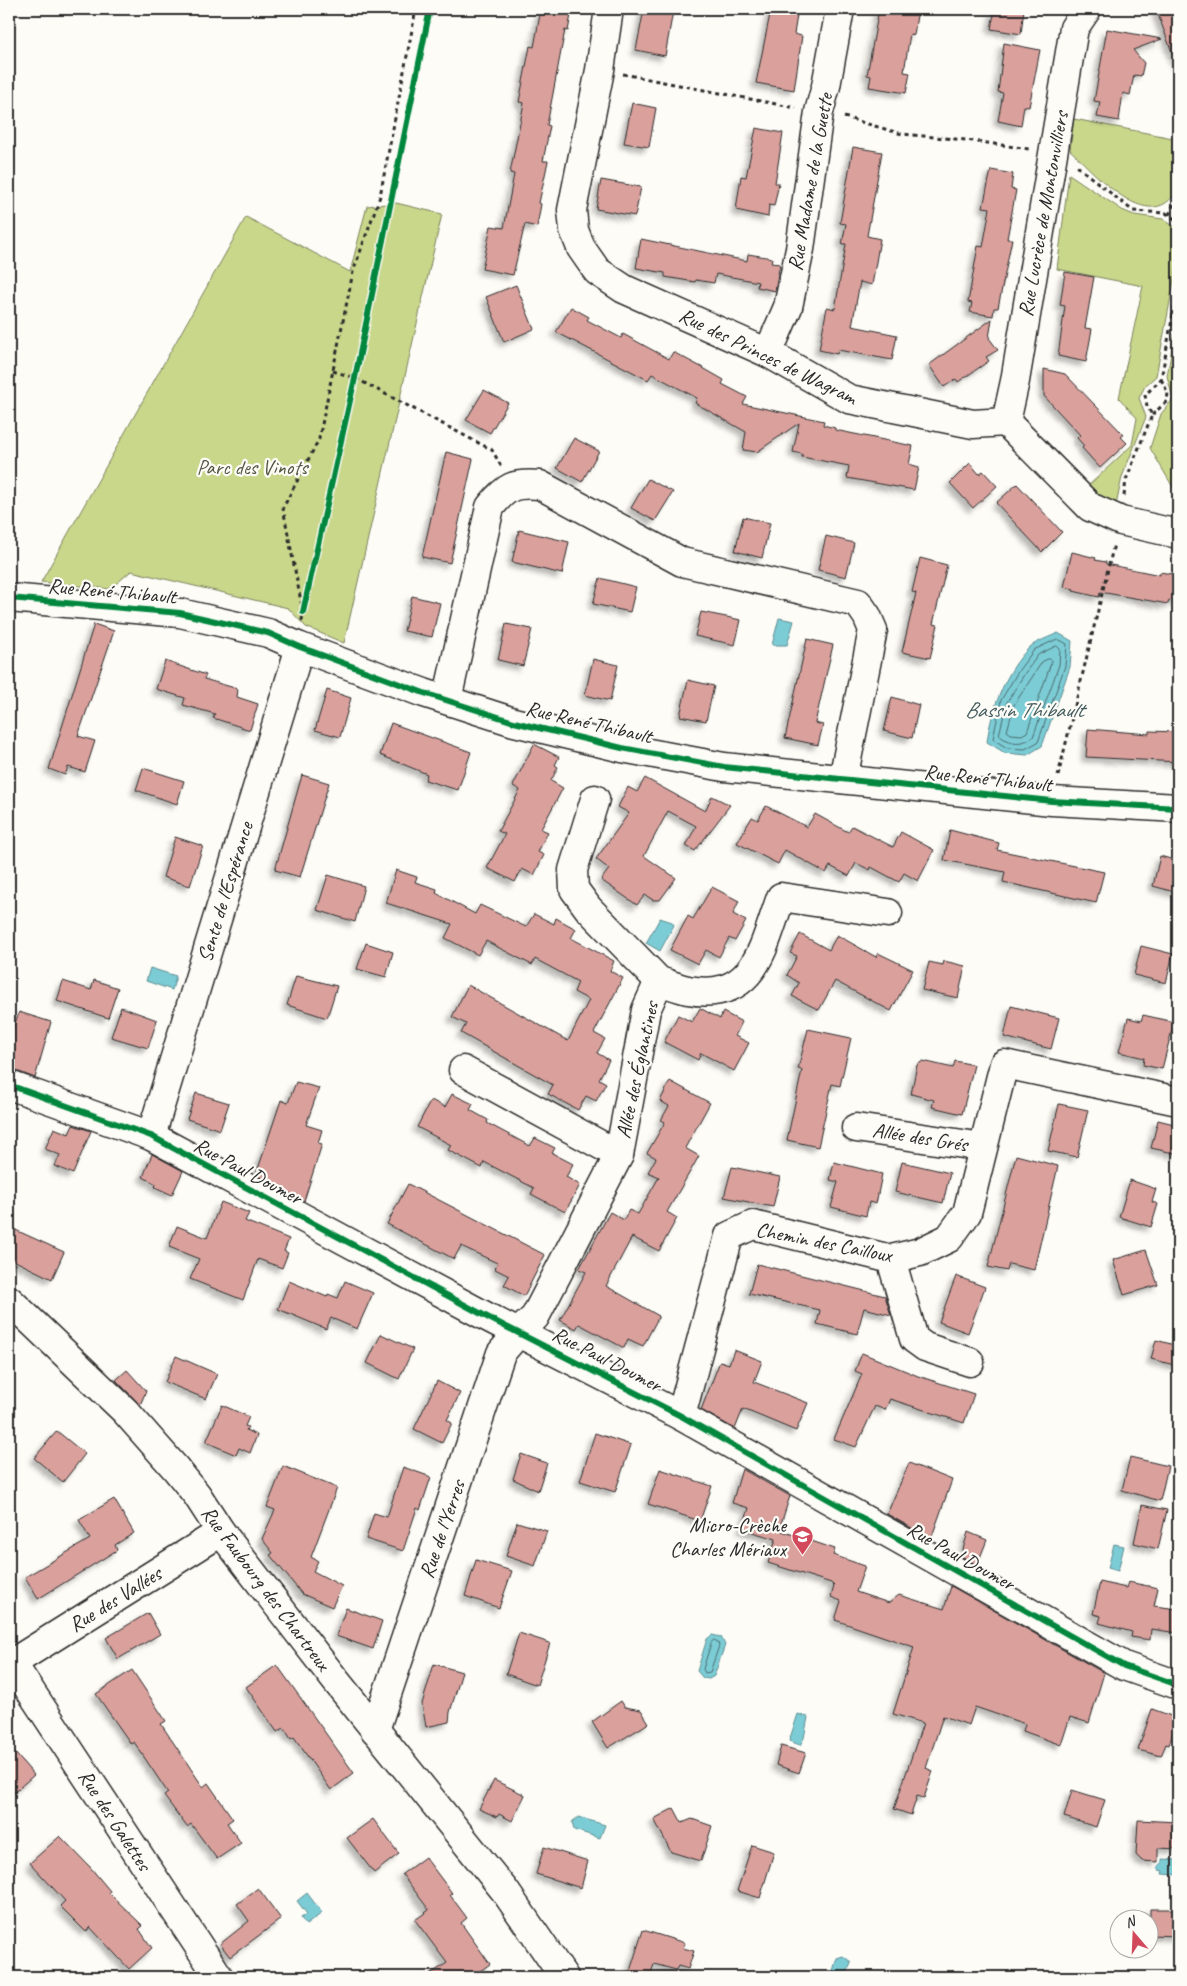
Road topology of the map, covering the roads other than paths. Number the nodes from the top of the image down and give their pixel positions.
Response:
1 (609, 9) edge
2 (840, 9) edge
3 (1087, 9) edge
4 (768, 353) junction
5 (1006, 422) junction
6 (1178, 534) edge
7 (9, 598) edge
8 (300, 647) junction
9 (447, 700) junction
10 (843, 779) junction
11 (595, 799) dead end
12 (1178, 808) edge
13 (888, 913) dead end
14 (659, 981) junction
15 (463, 1070) dead end
16 (9, 1085) edge
17 (1178, 1101) edge
18 (856, 1128) dead end
19 (151, 1136) junction
20 (983, 1147) junction
21 (619, 1155) junction
22 (891, 1259) junction
23 (9, 1300) edge
24 (518, 1332) junction
25 (970, 1362) dead end
26 (681, 1416) junction
27 (221, 1532) junction
28 (10, 1664) edge
29 (1178, 1685) edge
30 (375, 1730) junction
31 (218, 1977) edge
32 (564, 1977) edge

1 - 4 street, Rue des Princes de Wagram
2 - 4 street, Rue Madame de la Guette
3 - 5 street, Rue Lucrèce de Montonvilliers
4 - 5 street, Rue des Princes de Wagram
5 - 6 street
7 - 8 street, Rue René Thibault
8 - 9 street, Rue René Thibault
8 - 19 street, Sente de l'Espérance
9 - 10 street, Rue René Thibault
9 - 10 street
10 - 12 street, Rue René Thibault
11 - 14 street
13 - 14 street, Allée des Églantines
14 - 21 street, Allée des Églantines
15 - 21 street
16 - 19 street, Rue Paul Doumer
17 - 20 street, Chemin des Cailloux
18 - 20 street, Allée des Grés
19 - 24 street, Rue Paul Doumer
20 - 22 street, Chemin des Cailloux
21 - 24 street, Allée des Églantines
22 - 25 street
22 - 26 street, Chemin des Cailloux
23 - 27 street, Rue Faubourg des Chartreux
24 - 26 street, Rue Paul Doumer
24 - 30 street, Rue de l'Yerres
26 - 29 street, Rue Paul Doumer
27 - 28 street, Rue des Vallées
27 - 30 street, Rue Faubourg des Chartreux
28 - 31 street, Rue des Galettes
30 - 32 street, Rue Faubourg des Chartreux

